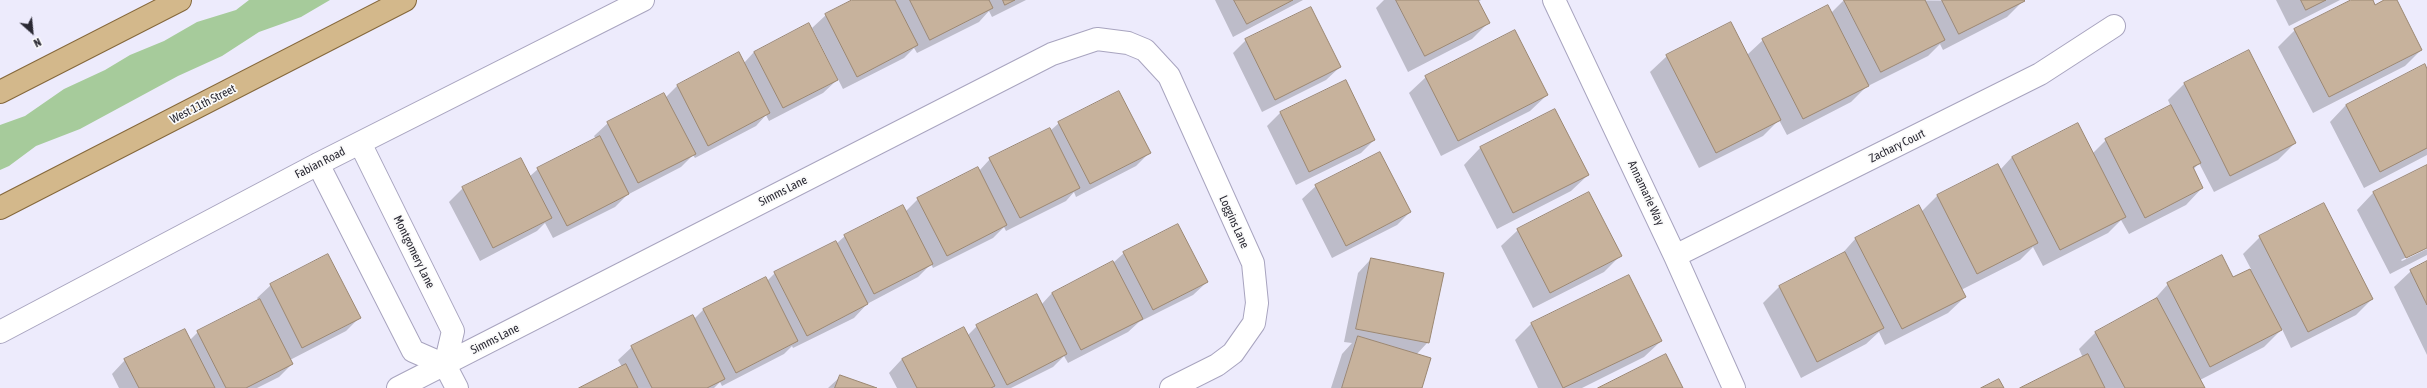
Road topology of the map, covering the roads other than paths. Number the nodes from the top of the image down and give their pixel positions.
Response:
1 (180, 0) edge
2 (405, 0) edge
3 (644, 0) edge
4 (1554, 0) edge
5 (2114, 26) dead end
6 (1128, 43) joint
7 (0, 92) edge
8 (360, 143) junction
9 (318, 164) junction
10 (0, 208) edge
11 (1675, 256) junction
12 (0, 332) edge
13 (445, 365) junction
14 (398, 388) edge
15 (457, 388) edge
16 (1171, 388) edge
17 (1734, 388) edge

1 - 7 main road
2 - 10 main road, West 11th Street
3 - 8 street, Fabian Road
4 - 11 street, Annamarie Way
5 - 11 street, Zachary Court
6 - 13 street, Simms Lane
6 - 16 street, Loggins Lane
8 - 9 street, Fabian Road
8 - 13 street, Montgomery Lane
9 - 12 street, Fabian Road
9 - 13 street
11 - 17 street, Annamarie Way
13 - 14 street, Simms Lane
13 - 15 street

